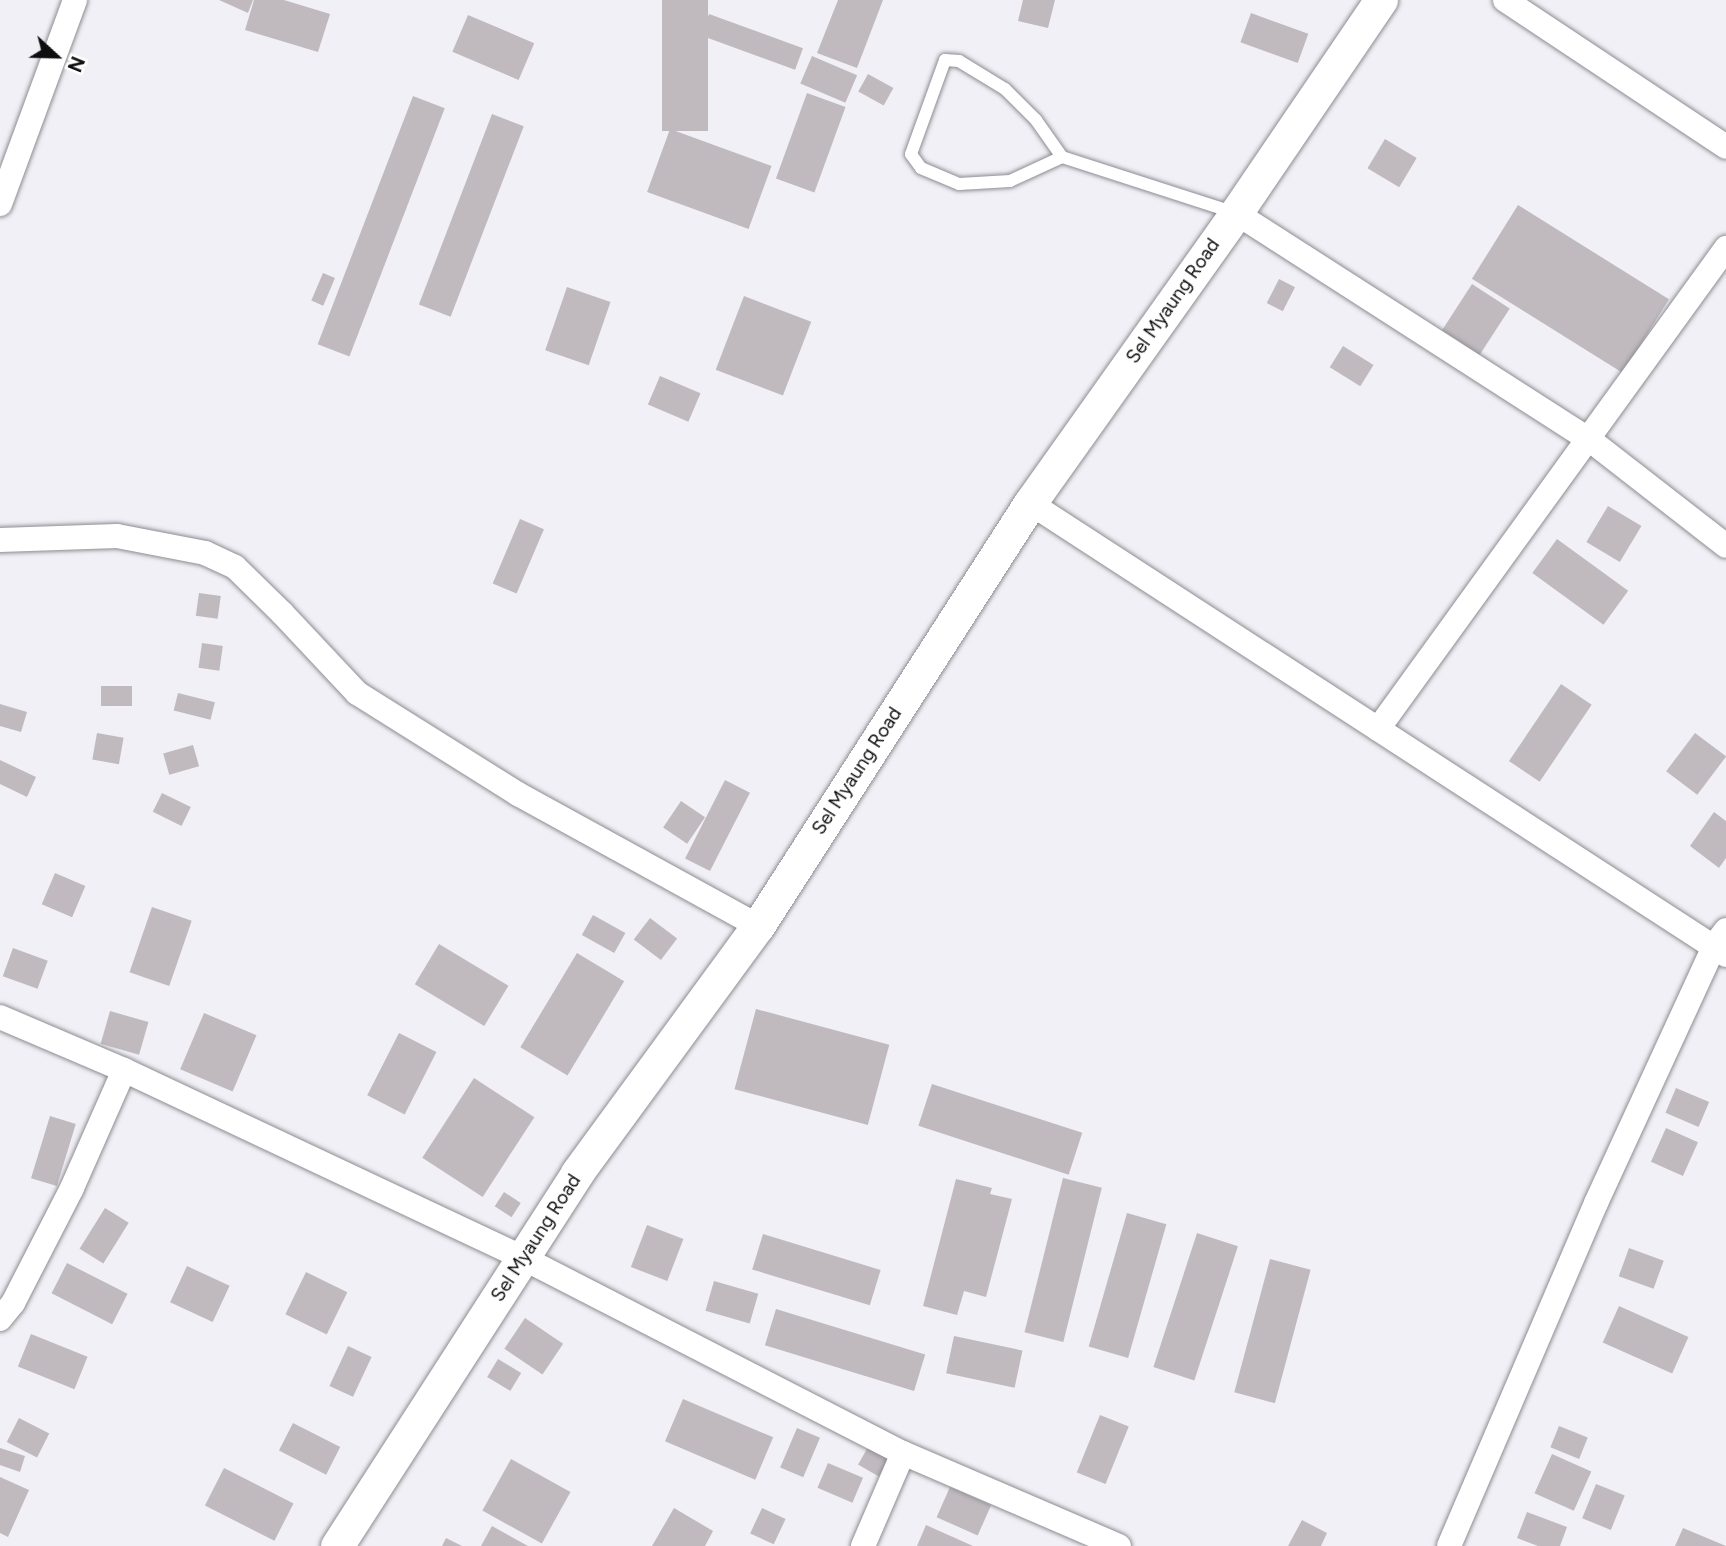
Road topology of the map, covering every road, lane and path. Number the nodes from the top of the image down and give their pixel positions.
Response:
1 (75, 0) edge
2 (1381, 0) edge
3 (1505, 0) edge
4 (1726, 147) edge
5 (1062, 157) junction
6 (0, 204) edge
7 (1236, 213) junction
8 (1726, 248) edge
9 (1590, 440) junction
10 (1030, 503) junction
11 (0, 540) edge
12 (1726, 546) edge
13 (1378, 729) junction
14 (758, 926) junction
15 (1722, 943) edge
16 (0, 1017) edge
17 (124, 1070) junction
18 (523, 1258) junction
19 (0, 1319) edge
20 (903, 1453) junction
21 (337, 1546) edge
22 (863, 1546) edge
23 (1119, 1546) edge
24 (1449, 1546) edge

1 - 6 street
2 - 7 main road, Sel Myaung Road
3 - 4 street
5 - 5 lane
5 - 7 lane
7 - 9 street
7 - 10 main road, Sel Myaung Road
8 - 9 street
9 - 12 street
9 - 13 street
10 - 13 street
10 - 14 main road, Sel Myaung Road
11 - 14 street
13 - 15 street
14 - 18 main road, Sel Myaung Road
15 - 24 street
16 - 17 street
17 - 18 street
17 - 19 street
18 - 20 street
18 - 21 main road, Sel Myaung Road
20 - 22 street
20 - 23 street

